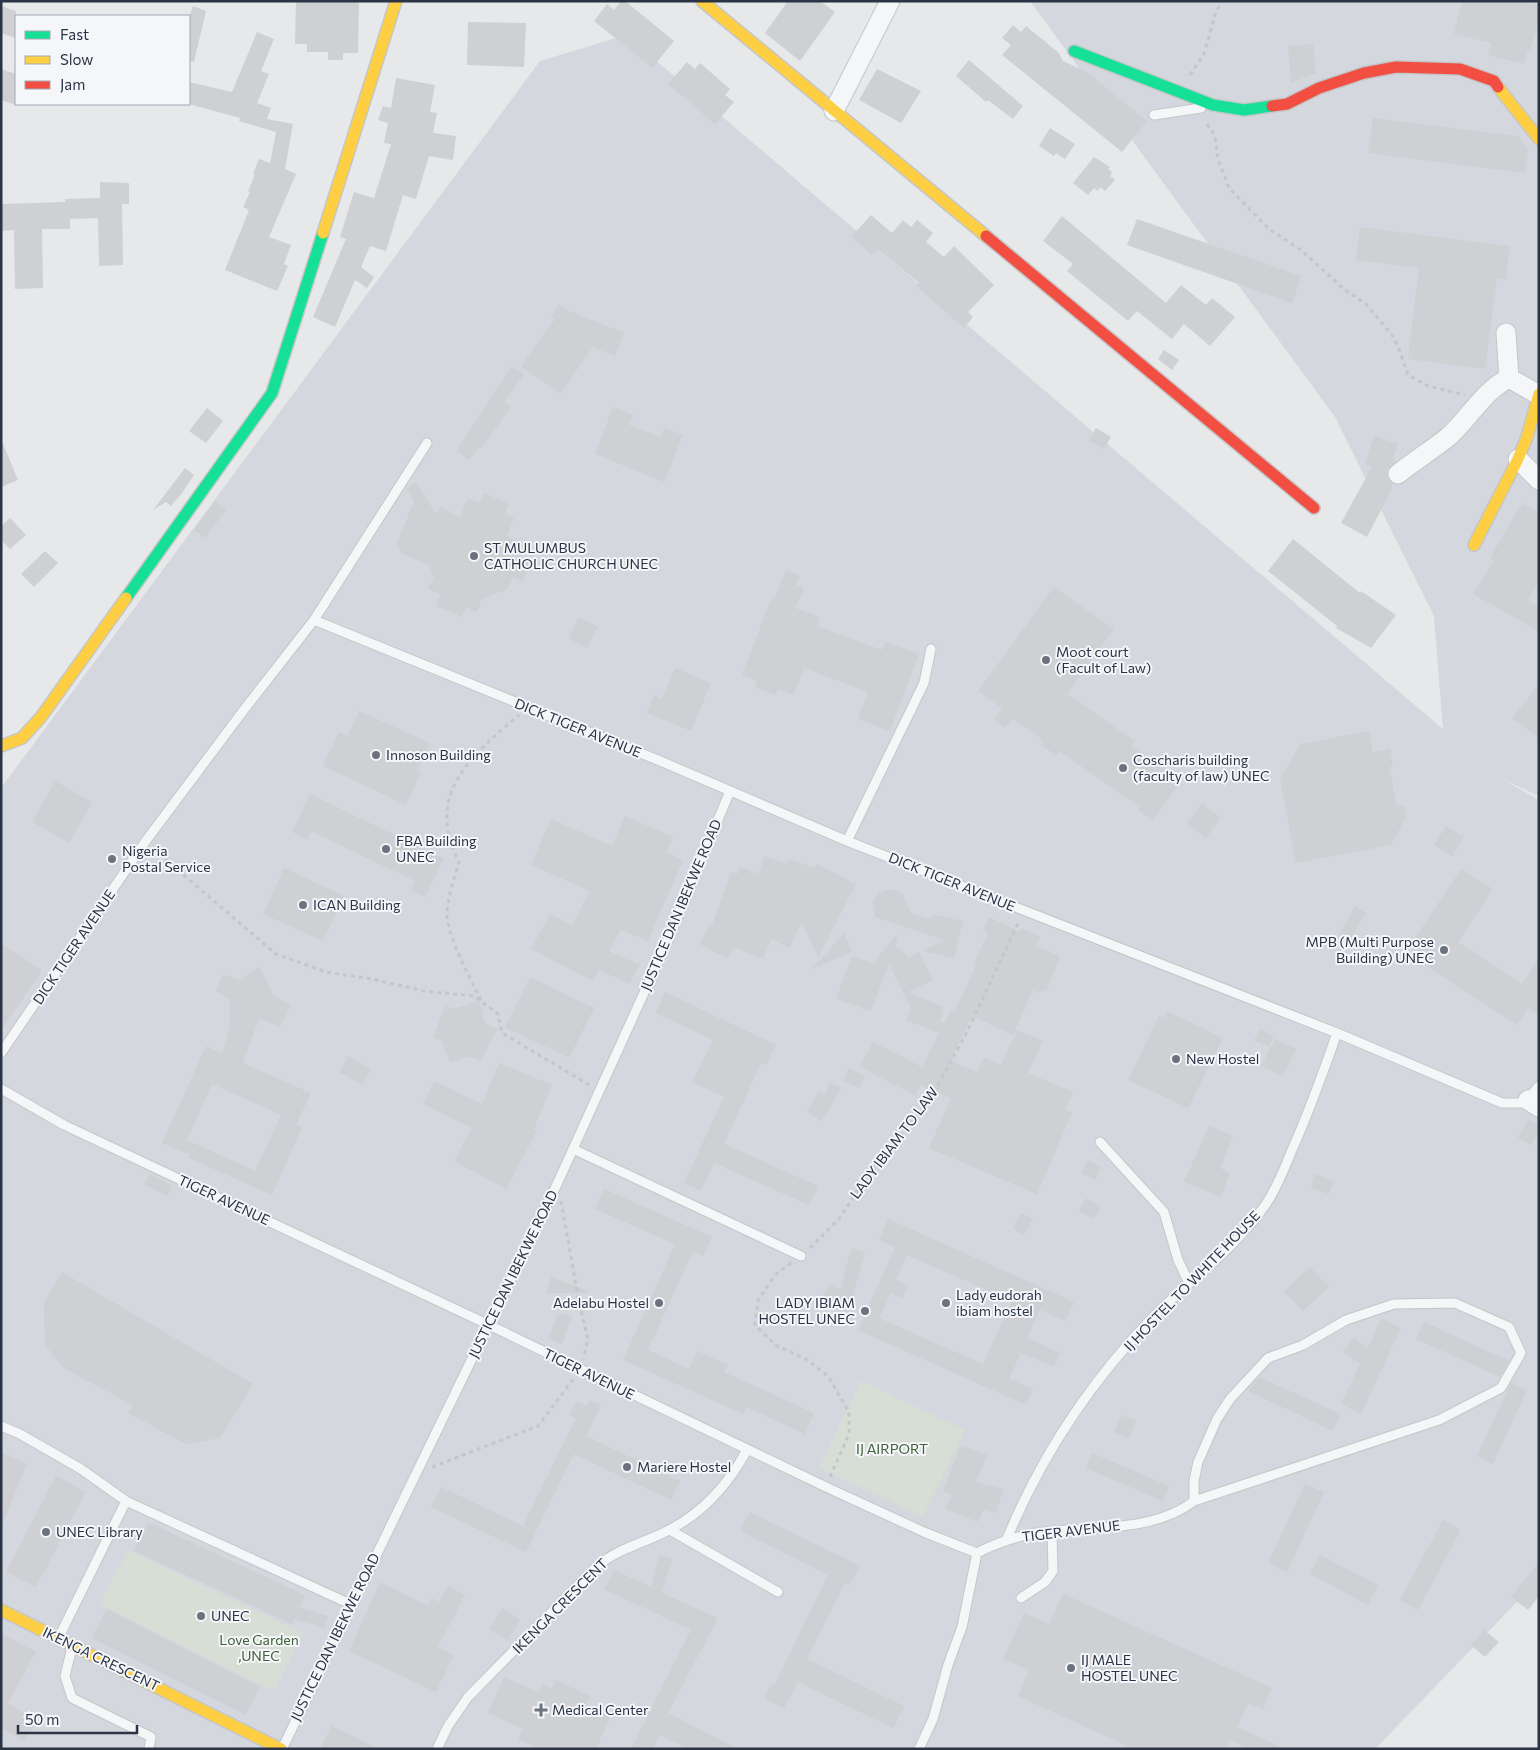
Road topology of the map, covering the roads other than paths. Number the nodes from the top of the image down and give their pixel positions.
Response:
1 (396, 1) edge
2 (702, 1) edge
3 (890, 1) edge
4 (1074, 51) dead end
5 (1213, 105) junction
6 (834, 112) junction
7 (1154, 115) dead end
8 (1539, 139) edge
9 (1506, 334) dead end
10 (1508, 378) junction
11 (1539, 395) edge
12 (427, 443) dead end
13 (1518, 459) junction
14 (1398, 474) dead end
15 (1539, 480) edge
16 (1314, 508) dead end
17 (1474, 545) dead end
18 (314, 620) junction
19 (931, 649) dead end
20 (1, 746) edge
21 (730, 792) junction
22 (847, 841) junction
23 (1337, 1033) junction
24 (1, 1052) edge
25 (1, 1089) edge
26 (1535, 1098) edge
27 (1100, 1142) dead end
28 (573, 1149) junction
29 (802, 1256) road end
30 (1189, 1283) junction
31 (489, 1325) junction
32 (1, 1426) edge
33 (747, 1450) junction
34 (126, 1501) junction
35 (1194, 1501) junction
36 (670, 1530) junction
37 (1052, 1531) junction
38 (1006, 1541) junction
39 (977, 1553) junction
40 (778, 1592) dead end
41 (1021, 1598) dead end
42 (350, 1604) junction
43 (1, 1610) edge
44 (59, 1638) junction
45 (73, 1645) junction
46 (149, 1749) edge
47 (281, 1749) edge
48 (437, 1749) edge
49 (919, 1749) edge

1 - 20 street
2 - 6 street
3 - 6 street
4 - 5 street
5 - 7 lane
5 - 8 street
6 - 16 street
9 - 10 street
10 - 11 street
10 - 14 street
11 - 13 street
12 - 18 lane
13 - 15 street
13 - 17 street
18 - 21 lane, DICK TIGER AVENUE
18 - 24 lane, DICK TIGER AVENUE
19 - 22 lane
21 - 22 lane, DICK TIGER AVENUE
21 - 28 lane, JUSTICE DAN IBEKWE ROAD
22 - 23 lane, DICK TIGER AVENUE
23 - 26 lane, DICK TIGER AVENUE
23 - 30 lane, IJ HOSTEL TO WHITE HOUSE
25 - 31 lane, TIGER AVENUE
27 - 30 lane
28 - 29 lane
28 - 31 lane, JUSTICE DAN IBEKWE ROAD
30 - 38 lane, IJ HOSTEL TO WHITE HOUSE
31 - 33 lane, TIGER AVENUE
31 - 42 lane, JUSTICE DAN IBEKWE ROAD
32 - 34 lane
33 - 36 lane, IKENGA CRESCENT
33 - 39 lane, TIGER AVENUE
34 - 42 lane
34 - 44 lane
35 - 35 lane, TIGER AVENUE
35 - 37 lane, TIGER AVENUE
36 - 40 lane
36 - 48 lane, IKENGA CRESCENT
37 - 38 lane, TIGER AVENUE
37 - 41 lane
38 - 39 lane, TIGER AVENUE
39 - 49 lane
42 - 47 lane, JUSTICE DAN IBEKWE ROAD
43 - 44 street, IKENGA CRESCENT
44 - 45 street, IKENGA CRESCENT
45 - 46 lane
45 - 47 street, IKENGA CRESCENT

